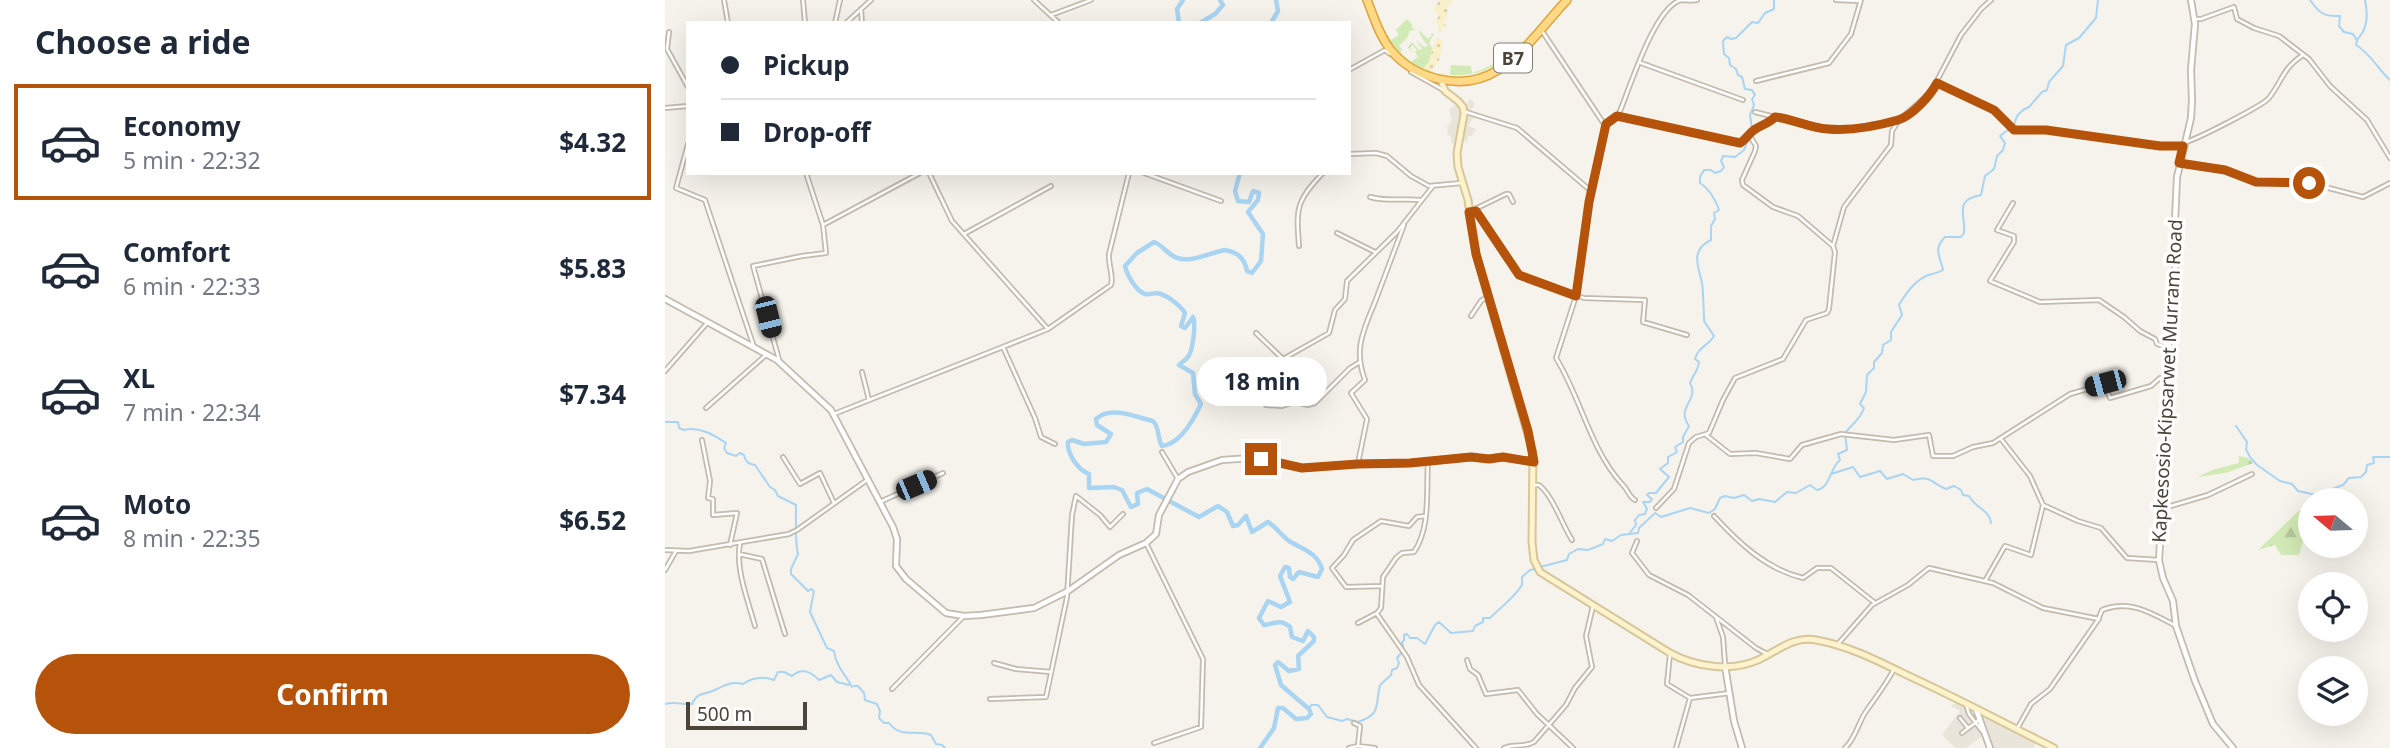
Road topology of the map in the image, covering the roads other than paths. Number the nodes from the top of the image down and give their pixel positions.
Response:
1 (724, 0) edge
2 (803, 0) edge
3 (840, 0) edge
4 (871, 0) edge
5 (1034, 0) edge
6 (1091, 0) edge
7 (1367, 0) edge
8 (1567, 0) edge
9 (1697, 0) edge
10 (1836, 0) edge
11 (1861, 0) edge
12 (1981, 0) edge
13 (2191, 0) edge
14 (1990, 1) edge
15 (861, 9) junction
16 (1051, 15) junction
17 (2195, 19) junction
18 (728, 21) edge
19 (805, 21) edge
20 (835, 21) edge
21 (848, 21) edge
22 (862, 21) edge
23 (1057, 21) edge
24 (1541, 29) junction
25 (669, 32) dead end
26 (2303, 55) junction
27 (1639, 62) junction
28 (1351, 69) edge
29 (1441, 80) junction
30 (1756, 81) dead end
31 (686, 83) edge
32 (1937, 83) junction
33 (1445, 92) junction
34 (1743, 100) dead end
35 (686, 106) edge
36 (665, 108) edge
37 (1755, 112) dead end
38 (1464, 114) junction
39 (1618, 116) junction
40 (1775, 117) junction
41 (1899, 120) junction
42 (1606, 124) junction
43 (1750, 136) junction
44 (2183, 144) junction
45 (686, 151) edge
46 (1351, 154) edge
47 (2390, 158) edge
48 (2179, 163) junction
49 (807, 175) edge
50 (916, 175) edge
51 (930, 175) edge
52 (1129, 175) edge
53 (1150, 175) edge
54 (1321, 175) edge
55 (1462, 183) junction
56 (2390, 183) edge
57 (1051, 186) dead end
58 (1433, 186) junction
59 (1591, 192) junction
60 (1370, 197) dead end
61 (1421, 200) junction
62 (1221, 201) dead end
63 (1513, 202) dead end
64 (2013, 203) dead end
65 (1472, 211) junction
66 (1405, 222) junction
67 (823, 225) junction
68 (1337, 233) dead end
69 (964, 234) junction
70 (1299, 246) dead end
71 (1833, 246) junction
72 (1375, 252) junction
73 (1488, 296) junction
74 (1576, 296) junction
75 (665, 299) edge
76 (1471, 316) dead end
77 (708, 322) junction
78 (1048, 329) junction
79 (1256, 334) dead end
80 (1688, 335) dead end
81 (754, 347) junction
82 (1003, 347) junction
83 (2169, 348) junction
84 (767, 354) junction
85 (1360, 362) junction
86 (780, 363) junction
87 (665, 371) edge
88 (862, 372) dead end
89 (2167, 380) junction
90 (869, 400) junction
91 (1266, 405) dead end
92 (706, 408) dead end
93 (834, 414) junction
94 (1706, 435) junction
95 (2001, 438) junction
96 (702, 440) dead end
97 (1055, 444) dead end
98 (1162, 452) dead end
99 (783, 457) dead end
100 (1428, 462) junction
101 (1534, 462) junction
102 (1358, 464) junction
103 (943, 474) dead end
104 (2252, 474) dead end
105 (1178, 479) junction
106 (867, 480) junction
107 (1533, 485) junction
108 (1635, 500) dead end
109 (880, 502) junction
110 (834, 503) junction
111 (2043, 505) junction
112 (1656, 508) dead end
113 (2161, 508) junction
114 (1123, 514) dead end
115 (1425, 516) junction
116 (1714, 516) dead end
117 (1572, 540) dead end
118 (1637, 541) dead end
119 (740, 542) junction
120 (1146, 543) junction
121 (730, 545) junction
122 (665, 550) edge
123 (676, 551) junction
124 (739, 554) junction
125 (2159, 560) junction
126 (665, 570) edge
127 (1985, 581) junction
128 (1382, 586) junction
129 (1068, 591) junction
130 (1875, 603) junction
131 (1593, 605) junction
132 (1377, 613) junction
133 (964, 616) junction
134 (1716, 617) junction
135 (2099, 619) junction
136 (1358, 623) dead end
137 (755, 626) dead end
138 (2176, 626) junction
139 (785, 634) dead end
140 (1837, 645) junction
141 (1670, 653) junction
142 (1769, 655) junction
143 (1467, 660) dead end
144 (994, 663) dead end
145 (1725, 666) junction
146 (1894, 669) junction
147 (1051, 672) junction
148 (892, 689) dead end
149 (1730, 693) junction
150 (1690, 698) junction
151 (991, 699) dead end
152 (1966, 704) junction
153 (1975, 708) junction
154 (1960, 718) dead end
155 (1977, 721) junction
156 (1354, 723) dead end
157 (1550, 725) junction
158 (1968, 728) junction
159 (2017, 729) junction
160 (1962, 733) dead end
161 (1154, 743) dead end
162 (1357, 746) junction
163 (1349, 748) edge
164 (1375, 748) edge
165 (1476, 748) edge
166 (1504, 748) edge
167 (1573, 748) edge
168 (1676, 748) edge
169 (1742, 748) edge
170 (1845, 748) edge
171 (1990, 748) edge
172 (2054, 748) edge
173 (2233, 748) edge

1 - 18 street
2 - 19 street
3 - 20 street
4 - 15 street
5 - 16 street
6 - 16 street
7 - 29 highway, B7
8 - 24 highway, B7
9 - 27 street
10 - 11 street
11 - 30 street
12 - 14 street
13 - 17 street, Kapkesosio-Kipsarwet Murram Road
14 - 32 street
15 - 21 street
15 - 22 street
16 - 23 street
17 - 26 street
17 - 44 street, Kapkesosio-Kipsarwet Murram Road
24 - 29 highway, B7
24 - 42 street
25 - 31 street
26 - 44 street
26 - 47 street
27 - 34 street
27 - 39 street
28 - 33 street
29 - 33 main road
32 - 41 street
32 - 44 street
33 - 38 main road
35 - 36 street
37 - 40 street
38 - 55 main road
38 - 59 street
39 - 42 street
39 - 43 street
40 - 41 street
40 - 43 street
41 - 71 street
42 - 59 street
43 - 71 street
44 - 48 street, Kapkesosio-Kipsarwet Murram Road
45 - 81 street
46 - 58 street
48 - 56 street
48 - 83 street, Kapkesosio-Kipsarwet Murram Road
49 - 67 street
50 - 67 street
51 - 69 street
52 - 78 street
53 - 62 street
54 - 70 street
55 - 58 street
55 - 65 main road
57 - 69 street
58 - 61 street
59 - 74 street
60 - 61 street
61 - 66 street
63 - 65 street
64 - 83 street
65 - 73 main road
65 - 74 street
66 - 72 street
66 - 85 street
67 - 86 street
68 - 72 street
69 - 78 street
71 - 94 street
72 - 79 street
73 - 76 street
73 - 101 main road
74 - 80 street
74 - 108 street
75 - 77 street
77 - 81 street
77 - 87 street
78 - 82 street
81 - 84 street
82 - 90 street
82 - 97 street
83 - 89 street, Kapkesosio-Kipsarwet Murram Road
84 - 86 street
84 - 92 street
85 - 91 street
85 - 102 street
86 - 93 street
88 - 90 street
89 - 95 street
89 - 113 street, Kapkesosio-Kipsarwet Murram Road
90 - 93 street
93 - 106 street
94 - 95 street
94 - 112 street
95 - 111 street
96 - 121 street
98 - 105 street
99 - 110 street
100 - 101 street
100 - 102 street
100 - 115 street
101 - 107 main road
102 - 105 street
103 - 109 street
104 - 113 street
105 - 120 street
106 - 109 street
106 - 110 street
107 - 117 street
107 - 131 main road
109 - 133 street
110 - 119 street
111 - 125 street
111 - 127 street
113 - 125 street, Kapkesosio-Kipsarwet Murram Road
114 - 129 street
115 - 128 street
115 - 128 street
116 - 130 street
118 - 134 street
119 - 121 street
119 - 124 street
120 - 129 street
120 - 161 street
121 - 123 street
122 - 123 street
123 - 126 street
124 - 137 street
124 - 139 street
125 - 138 street, Kapkesosio-Kipsarwet Murram Road
127 - 130 street
127 - 135 street
128 - 132 street
129 - 133 street
129 - 147 street
130 - 140 street
131 - 141 main road
131 - 157 street
132 - 136 street
132 - 165 street
133 - 148 street
134 - 142 street
134 - 145 street
135 - 138 street
135 - 159 street
138 - 173 street, Kapkesosio-Kipsarwet Murram Road
140 - 142 main road
140 - 146 main road
141 - 145 main road
141 - 150 street
142 - 145 main road
143 - 157 street
144 - 147 street
145 - 149 street
146 - 152 main road
146 - 170 street
147 - 151 street
149 - 150 street
149 - 169 street
150 - 168 street
152 - 153 main road
152 - 155 street
153 - 155 street
153 - 159 main road
154 - 158 street
155 - 158 street
155 - 171 street
156 - 162 street
157 - 166 street
157 - 167 street
158 - 160 street
159 - 172 main road
162 - 163 street
162 - 164 street

